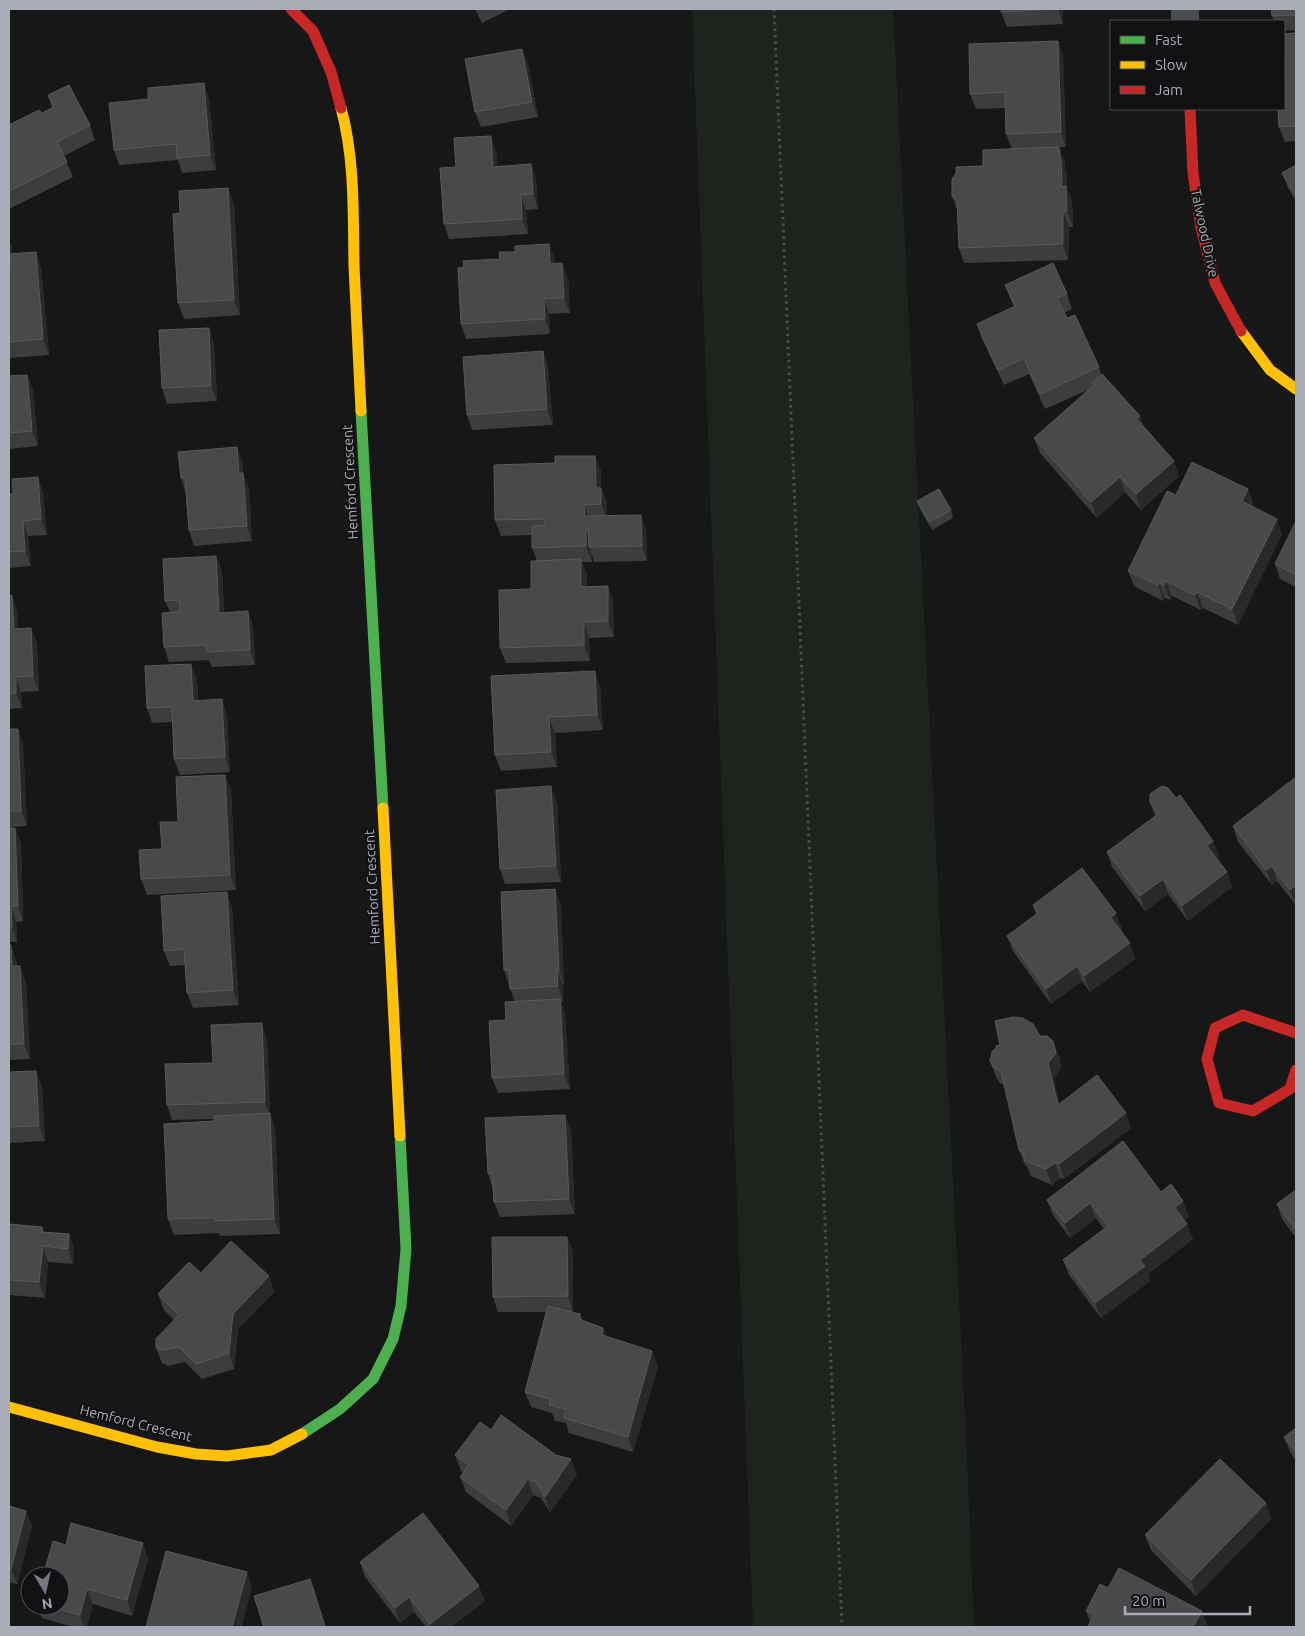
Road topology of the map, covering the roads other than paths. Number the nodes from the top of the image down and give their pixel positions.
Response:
1 (291, 9) edge
2 (1190, 110) edge
3 (1296, 389) edge
4 (1296, 1033) edge
5 (1296, 1070) edge
6 (9, 1406) edge

1 - 6 street, Hemford Crescent
2 - 3 street, Talwood Drive
4 - 5 street

